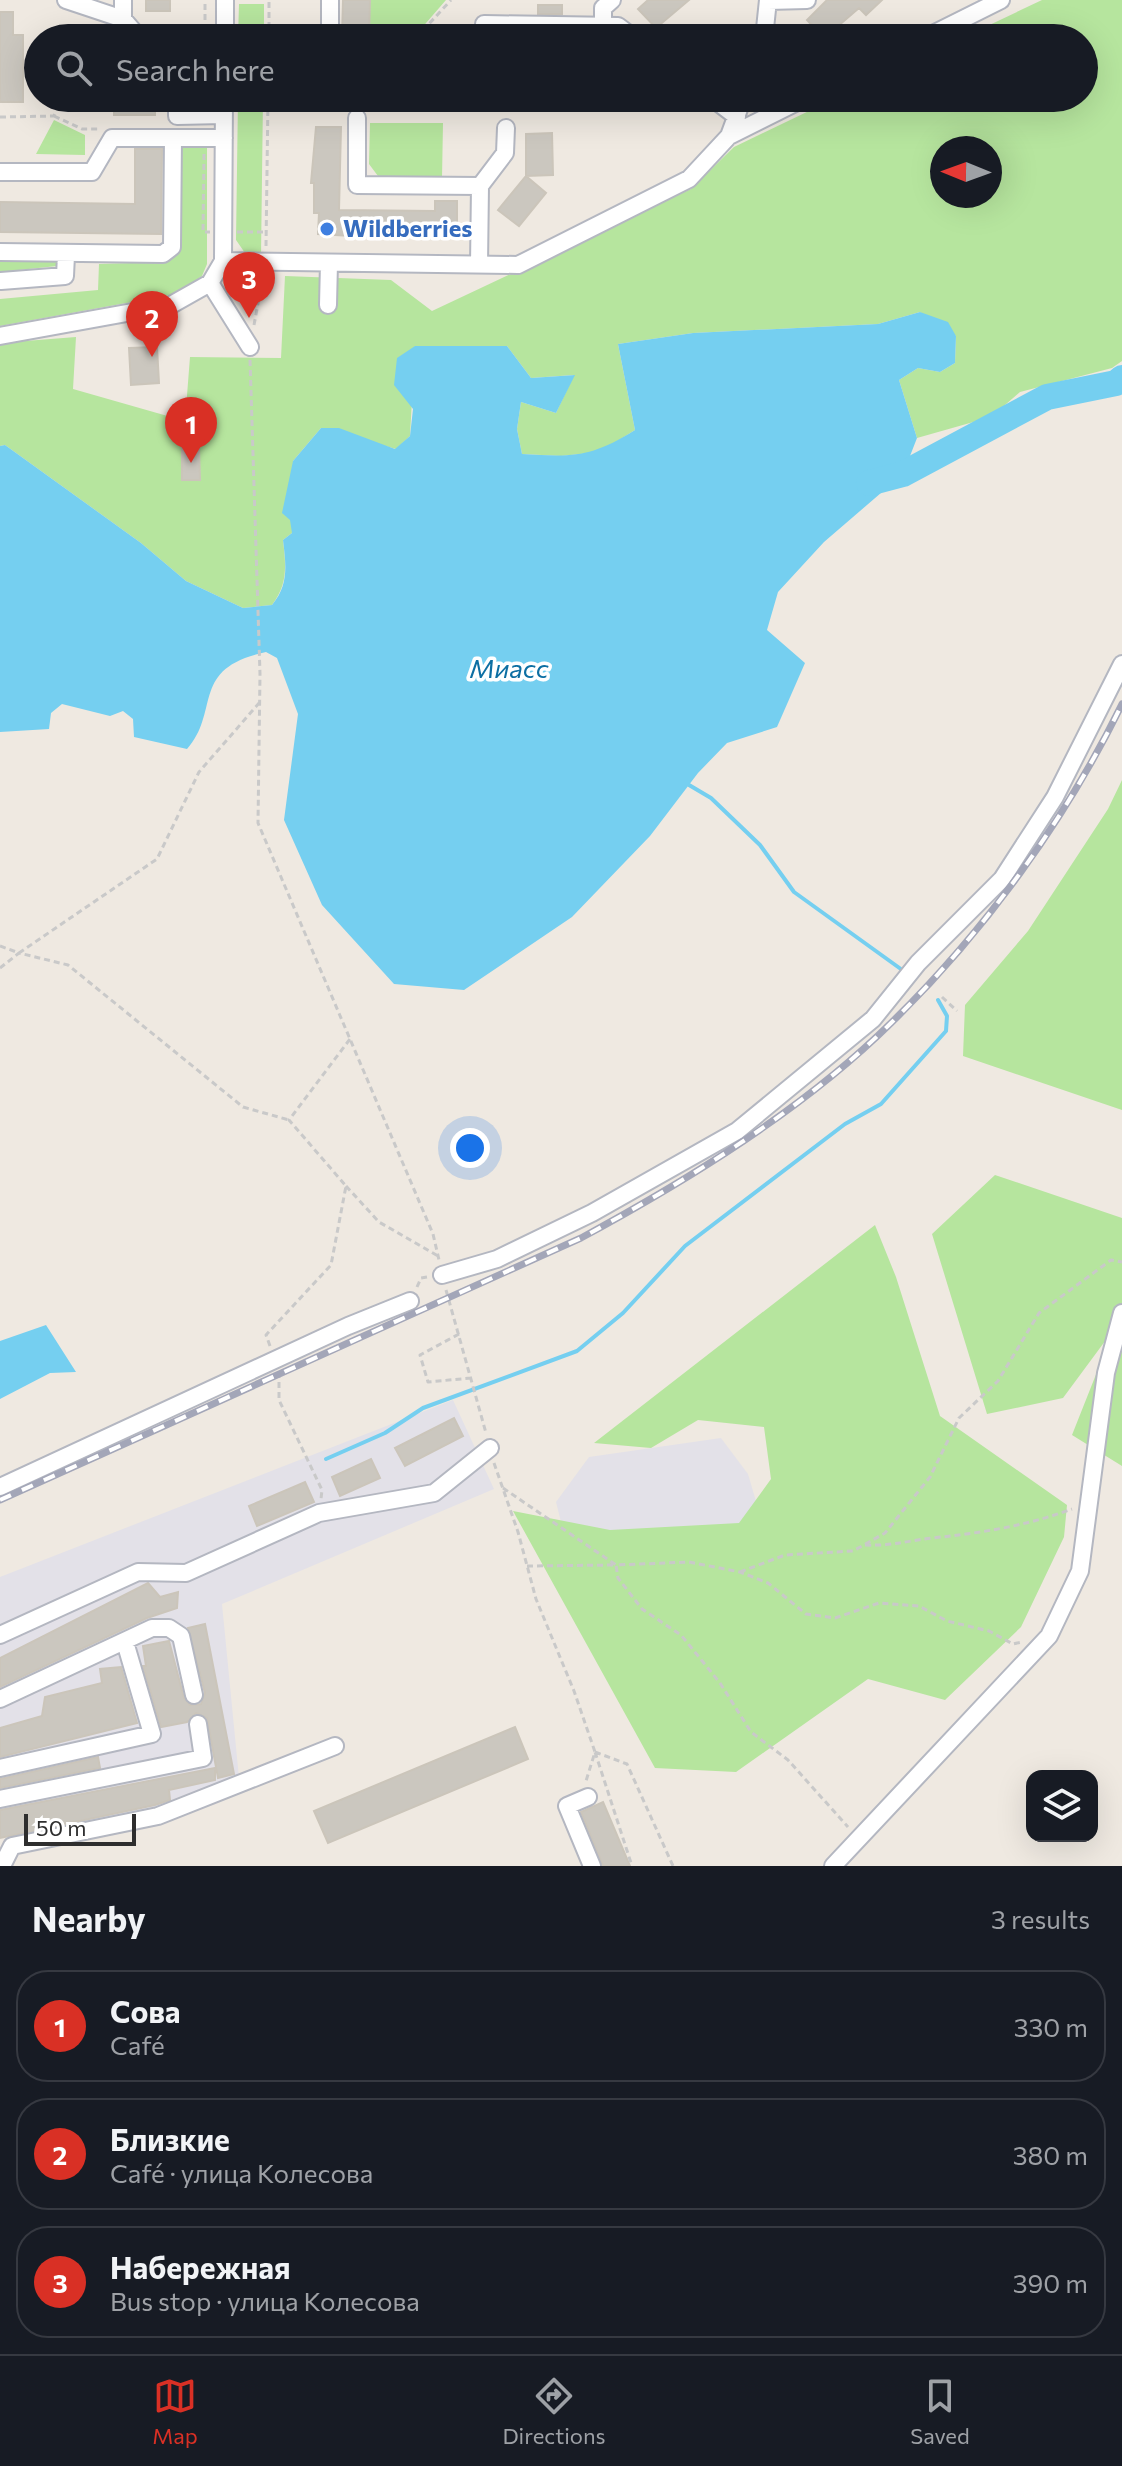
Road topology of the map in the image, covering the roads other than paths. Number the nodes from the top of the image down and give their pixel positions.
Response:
1 (66, 0) edge
2 (123, 0) edge
3 (225, 0) edge
4 (330, 0) edge
5 (612, 0) edge
6 (768, 0) edge
7 (807, 0) edge
8 (1001, 0) edge
9 (123, 19) junction
10 (127, 24) edge
11 (225, 24) edge
12 (330, 24) edge
13 (603, 24) edge
14 (765, 24) edge
15 (953, 24) edge
16 (177, 112) edge
17 (196, 112) edge
18 (224, 112) edge
19 (730, 112) edge
20 (739, 112) edge
21 (777, 112) edge
22 (737, 117) junction
23 (357, 118) dead end
24 (506, 128) dead end
25 (729, 136) junction
26 (173, 138) junction
27 (224, 138) junction
28 (0, 172) edge
29 (480, 186) junction
30 (0, 252) edge
31 (66, 255) junction
32 (223, 261) junction
33 (329, 263) junction
34 (479, 265) junction
35 (1, 281) edge
36 (210, 283) junction
37 (328, 305) dead end
38 (0, 336) edge
39 (250, 347) road end
40 (1122, 664) edge
41 (442, 1275) road end
42 (410, 1301) road end
43 (1122, 1313) edge
44 (490, 1448) road end
45 (0, 1487) edge
46 (0, 1635) edge
47 (125, 1642) junction
48 (194, 1695) dead end
49 (0, 1699) edge
50 (198, 1724) dead end
51 (335, 1746) dead end
52 (0, 1768) edge
53 (0, 1799) edge
54 (584, 1799) road end
55 (2, 1866) edge
56 (592, 1866) edge
57 (833, 1866) edge

1 - 9 street
2 - 9 street
3 - 11 street
4 - 12 street
5 - 13 street
6 - 7 street
6 - 14 street
8 - 15 street
9 - 10 street
16 - 17 street
18 - 27 street
19 - 22 street
20 - 22 street
21 - 25 street
22 - 25 street
23 - 29 street
24 - 29 street
25 - 34 street
26 - 27 street
26 - 28 street
26 - 31 street
27 - 32 street
29 - 34 street
30 - 31 street
31 - 35 street
32 - 33 street
32 - 36 street
33 - 34 street
33 - 37 street
36 - 38 street
36 - 39 street
40 - 41 street
42 - 45 street
43 - 57 street
44 - 46 street
47 - 48 street
47 - 49 street
47 - 52 street
50 - 53 street
51 - 55 street
54 - 56 street

